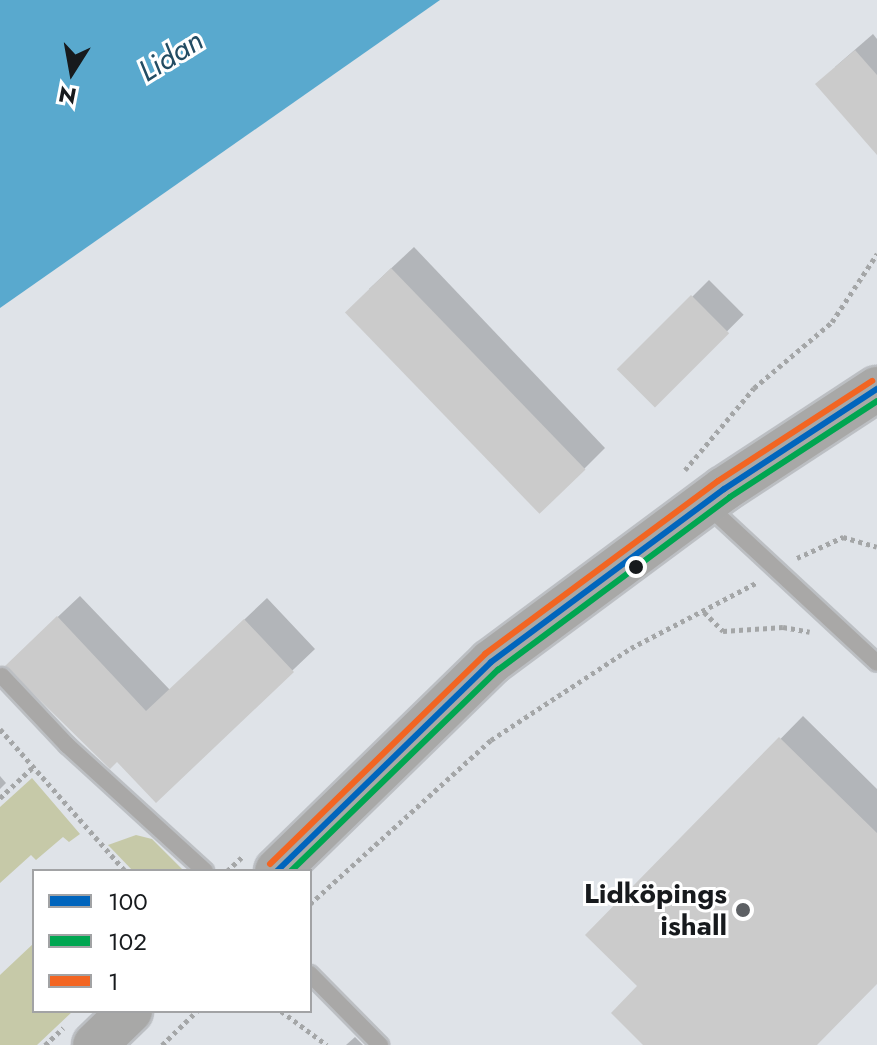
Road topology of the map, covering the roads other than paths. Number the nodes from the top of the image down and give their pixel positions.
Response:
1 (877, 389) edge
2 (704, 503) junction
3 (877, 663) edge
4 (2, 676) edge
5 (203, 869) edge
6 (279, 869) edge
7 (312, 976) edge
8 (128, 1013) edge
9 (95, 1045) edge
10 (380, 1045) edge

1 - 2 main road
2 - 3 lane
2 - 6 main road
4 - 5 lane
7 - 10 lane
8 - 9 main road

